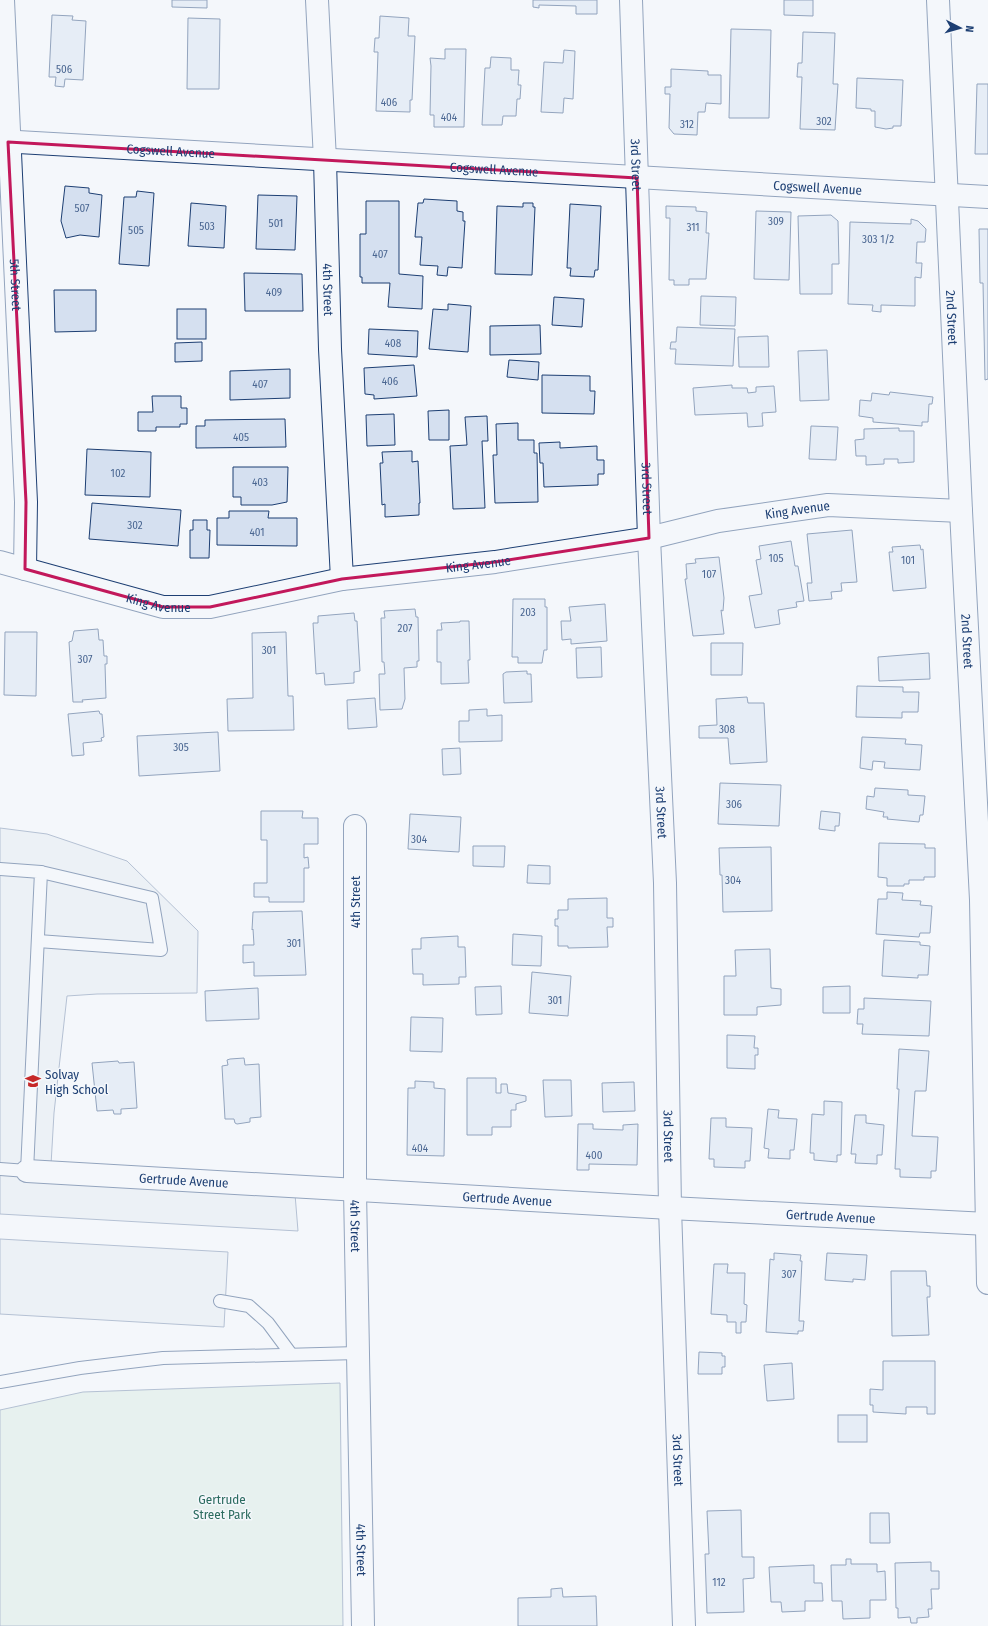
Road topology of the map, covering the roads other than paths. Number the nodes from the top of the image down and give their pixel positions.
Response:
1 (3, 0) edge
2 (317, 0) edge
3 (631, 0) edge
4 (938, 0) edge
5 (4, 142) edge
6 (325, 160) junction
7 (637, 178) junction
8 (947, 195) junction
9 (988, 197) edge
10 (961, 511) junction
11 (649, 538) junction
12 (0, 562) edge
13 (25, 569) junction
14 (342, 579) junction
15 (355, 826) dead end
16 (0, 869) edge
17 (41, 872) junction
18 (38, 941) junction
19 (0, 1169) edge
20 (27, 1171) junction
21 (355, 1190) junction
22 (670, 1208) junction
23 (987, 1224) edge
24 (988, 1283) edge
25 (220, 1301) dead end
26 (358, 1353) junction
27 (292, 1354) junction
28 (0, 1382) edge
29 (363, 1626) edge
30 (684, 1626) edge

1 - 5 street, 5th Street
2 - 6 street, 4th Street
3 - 7 street, 3rd Street
4 - 8 street, 2nd Street
5 - 6 street, Cogswell Avenue
5 - 13 street, 5th Street
6 - 7 street, Cogswell Avenue
6 - 14 street, 4th Street
7 - 8 street, Cogswell Avenue
7 - 11 street, 3rd Street
8 - 9 street, Cogswell Avenue
8 - 10 street, 2nd Street
10 - 11 street, King Avenue
10 - 23 street, 2nd Street
11 - 14 street, King Avenue
11 - 22 street, 3rd Street
12 - 13 street, King Avenue
13 - 14 street, King Avenue
15 - 21 street, 4th Street
16 - 17 lane
17 - 18 lane
17 - 18 lane
18 - 20 lane
19 - 20 lane
20 - 21 street, Gertrude Avenue
21 - 22 street, Gertrude Avenue
21 - 26 street, 4th Street
22 - 23 street, Gertrude Avenue
22 - 30 street, 3rd Street
23 - 24 street, 2nd Street
25 - 27 lane
26 - 27 lane
26 - 29 street, 4th Street
27 - 28 lane

